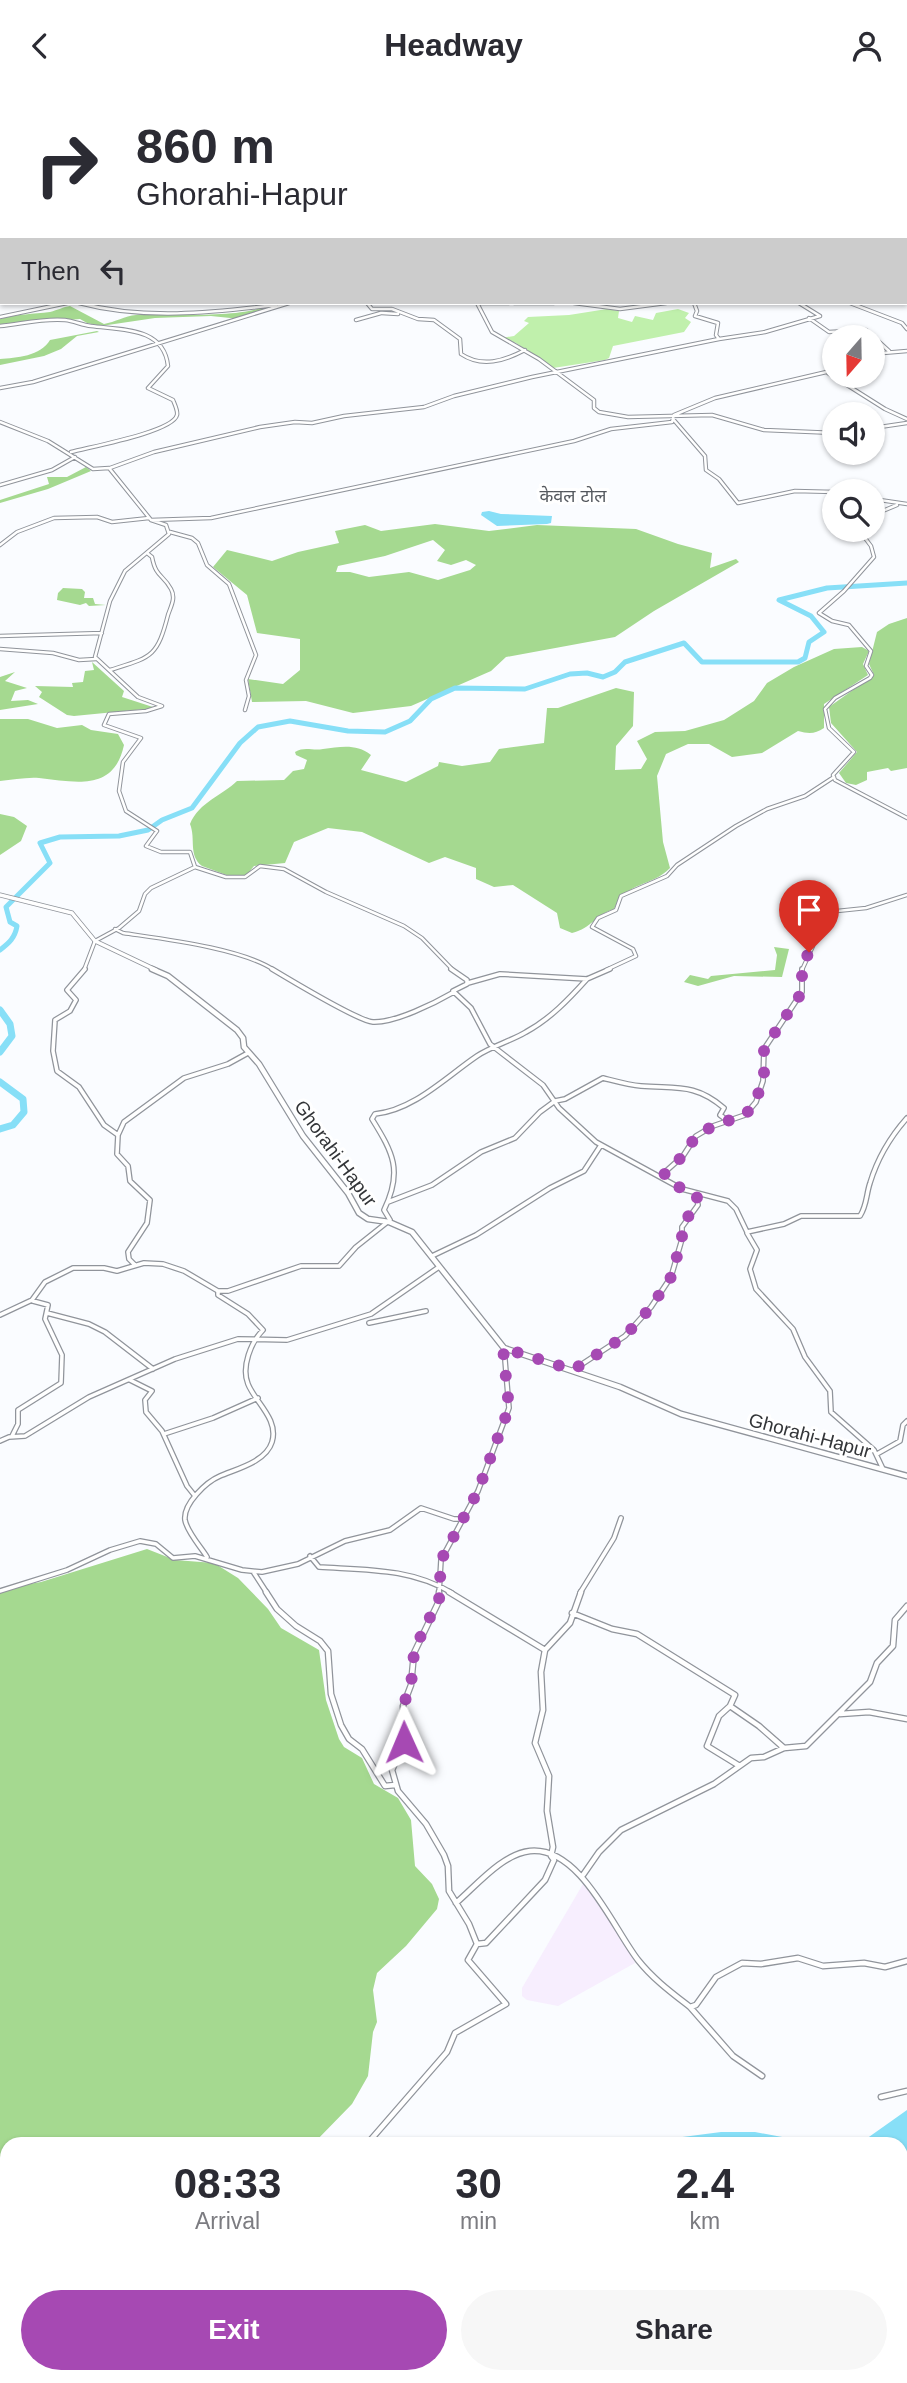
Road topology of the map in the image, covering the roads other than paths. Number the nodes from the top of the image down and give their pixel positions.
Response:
1 (57, 305) edge
2 (86, 305) edge
3 (282, 305) joint
4 (369, 305) edge
5 (478, 305) edge
6 (582, 305) edge
7 (650, 305) edge
8 (694, 305) edge
9 (802, 305) edge
10 (855, 305) edge
11 (372, 309) junction
12 (383, 313) junction
13 (401, 314) junction
14 (0, 317) edge
15 (809, 318) junction
16 (356, 320) dead end
17 (907, 321) edge
18 (902, 323) junction
19 (0, 326) edge
20 (907, 329) edge
21 (719, 339) junction
22 (159, 342) junction
23 (525, 350) junction
24 (889, 351) junction
25 (907, 351) edge
26 (886, 353) edge
27 (556, 372) junction
28 (822, 373) edge
29 (0, 388) edge
30 (851, 389) edge
31 (674, 417) junction
32 (907, 421) edge
33 (0, 422) edge
34 (885, 426) edge
35 (822, 433) edge
36 (70, 453) junction
37 (75, 457) junction
38 (109, 468) junction
39 (0, 485) edge
40 (822, 492) edge
41 (885, 501) edge
42 (900, 504) junction
43 (907, 504) edge
44 (885, 510) edge
45 (150, 519) junction
46 (170, 532) junction
47 (868, 542) edge
48 (0, 545) edge
49 (147, 553) junction
50 (102, 633) junction
51 (0, 636) edge
52 (0, 649) edge
53 (96, 659) junction
54 (110, 670) junction
55 (245, 710) dead end
56 (834, 778) junction
57 (907, 818) edge
58 (195, 867) junction
59 (0, 895) edge
60 (907, 895) edge
61 (818, 913) dead end
62 (115, 929) junction
63 (95, 941) junction
64 (813, 946) dead end
65 (587, 979) junction
66 (468, 983) junction
67 (454, 992) junction
68 (494, 1047) junction
69 (248, 1053) junction
70 (555, 1101) junction
71 (907, 1118) edge
72 (728, 1121) junction
73 (118, 1135) junction
74 (601, 1145) junction
75 (664, 1177) junction
76 (695, 1193) junction
77 (388, 1202) junction
78 (389, 1222) junction
79 (747, 1232) junction
80 (432, 1256) junction
81 (136, 1264) junction
82 (439, 1267) junction
83 (218, 1291) junction
84 (32, 1300) junction
85 (426, 1311) dead end
86 (47, 1313) junction
87 (0, 1315) edge
88 (370, 1315) junction
89 (376, 1321) junction
90 (369, 1323) dead end
91 (253, 1340) junction
92 (503, 1348) junction
93 (153, 1369) junction
94 (573, 1370) junction
95 (130, 1380) junction
96 (258, 1398) junction
97 (907, 1421) edge
98 (164, 1434) junction
99 (12, 1436) junction
100 (0, 1441) edge
101 (877, 1454) junction
102 (883, 1469) junction
103 (907, 1476) edge
104 (195, 1496) junction
105 (621, 1518) dead end
106 (463, 1519) junction
107 (310, 1556) junction
108 (209, 1558) junction
109 (254, 1573) junction
110 (440, 1586) junction
111 (0, 1591) edge
112 (907, 1606) edge
113 (572, 1613) junction
114 (545, 1650) junction
115 (730, 1706) junction
116 (837, 1714) junction
117 (907, 1719) edge
118 (784, 1748) junction
119 (738, 1765) junction
120 (396, 1785) junction
121 (551, 1856) junction
122 (583, 1875) junction
123 (456, 1903) junction
124 (477, 1944) junction
125 (907, 1961) edge
126 (690, 2007) junction
127 (762, 2076) dead end
128 (907, 2091) edge
129 (881, 2097) dead end
130 (373, 2137) edge

1 - 14 street
2 - 3 street
3 - 22 street
4 - 11 street
5 - 23 street
6 - 7 street
8 - 21 street
9 - 15 street
10 - 18 street
11 - 12 street
11 - 13 street
12 - 13 street
12 - 16 street
13 - 23 street
15 - 21 street
15 - 24 street
17 - 18 street
18 - 20 street
19 - 22 street
21 - 27 street
22 - 29 street
22 - 36 street
23 - 27 street
24 - 25 street
24 - 26 street
27 - 31 street
27 - 38 street
28 - 31 street
30 - 32 street
31 - 35 street
31 - 40 street
31 - 45 street
32 - 34 street
33 - 36 street
36 - 37 street
37 - 38 street
37 - 39 street
38 - 45 street
41 - 42 street
42 - 43 street
42 - 44 street
45 - 46 street
45 - 48 street
46 - 49 street
46 - 55 street
47 - 56 street
49 - 50 street
49 - 54 street
50 - 51 street
50 - 53 street
52 - 53 street
53 - 54 street
54 - 58 street
56 - 57 street
56 - 65 street
58 - 62 street
58 - 66 street
59 - 63 street, Ghorahi-Hapur
60 - 61 street
62 - 63 street
62 - 67 street
63 - 69 street, Ghorahi-Hapur
63 - 73 street
64 - 72 street
65 - 66 street
65 - 68 street
66 - 67 street
67 - 68 street
68 - 70 street
68 - 77 street
69 - 73 street
69 - 78 street, Ghorahi-Hapur
70 - 72 street
70 - 74 street
70 - 77 street
71 - 79 street
72 - 75 street
73 - 81 street
74 - 75 street
74 - 80 street
75 - 76 street
76 - 79 street
76 - 94 street
77 - 78 street
78 - 80 street, Ghorahi-Hapur
78 - 83 street
79 - 101 street
80 - 82 street, Ghorahi-Hapur
81 - 83 street
81 - 84 street
82 - 88 street
82 - 92 street, Ghorahi-Hapur
83 - 91 street
84 - 86 street
84 - 87 street
85 - 89 street
86 - 93 street
86 - 99 street
88 - 89 street
88 - 91 street
89 - 90 street
91 - 93 street
91 - 96 street
92 - 94 street, Ghorahi-Hapur
92 - 106 street
93 - 95 street
94 - 102 street, Ghorahi-Hapur
95 - 98 street
95 - 99 street
96 - 98 street
96 - 104 street
97 - 101 street
98 - 104 street
99 - 100 street
101 - 102 street
102 - 103 street, Ghorahi-Hapur
104 - 108 street
105 - 113 street
106 - 107 street
106 - 110 street
107 - 109 street
107 - 110 street
108 - 109 street
108 - 111 street
109 - 120 street
110 - 114 street
110 - 120 street
112 - 116 street
113 - 114 street
113 - 115 street
114 - 121 street
115 - 118 street
115 - 119 street
116 - 117 street
116 - 118 street
118 - 119 street
119 - 122 street
120 - 123 street
121 - 122 street
121 - 123 street
121 - 124 street
122 - 126 street
123 - 124 street
124 - 130 street
125 - 126 street
126 - 127 street
128 - 129 street

